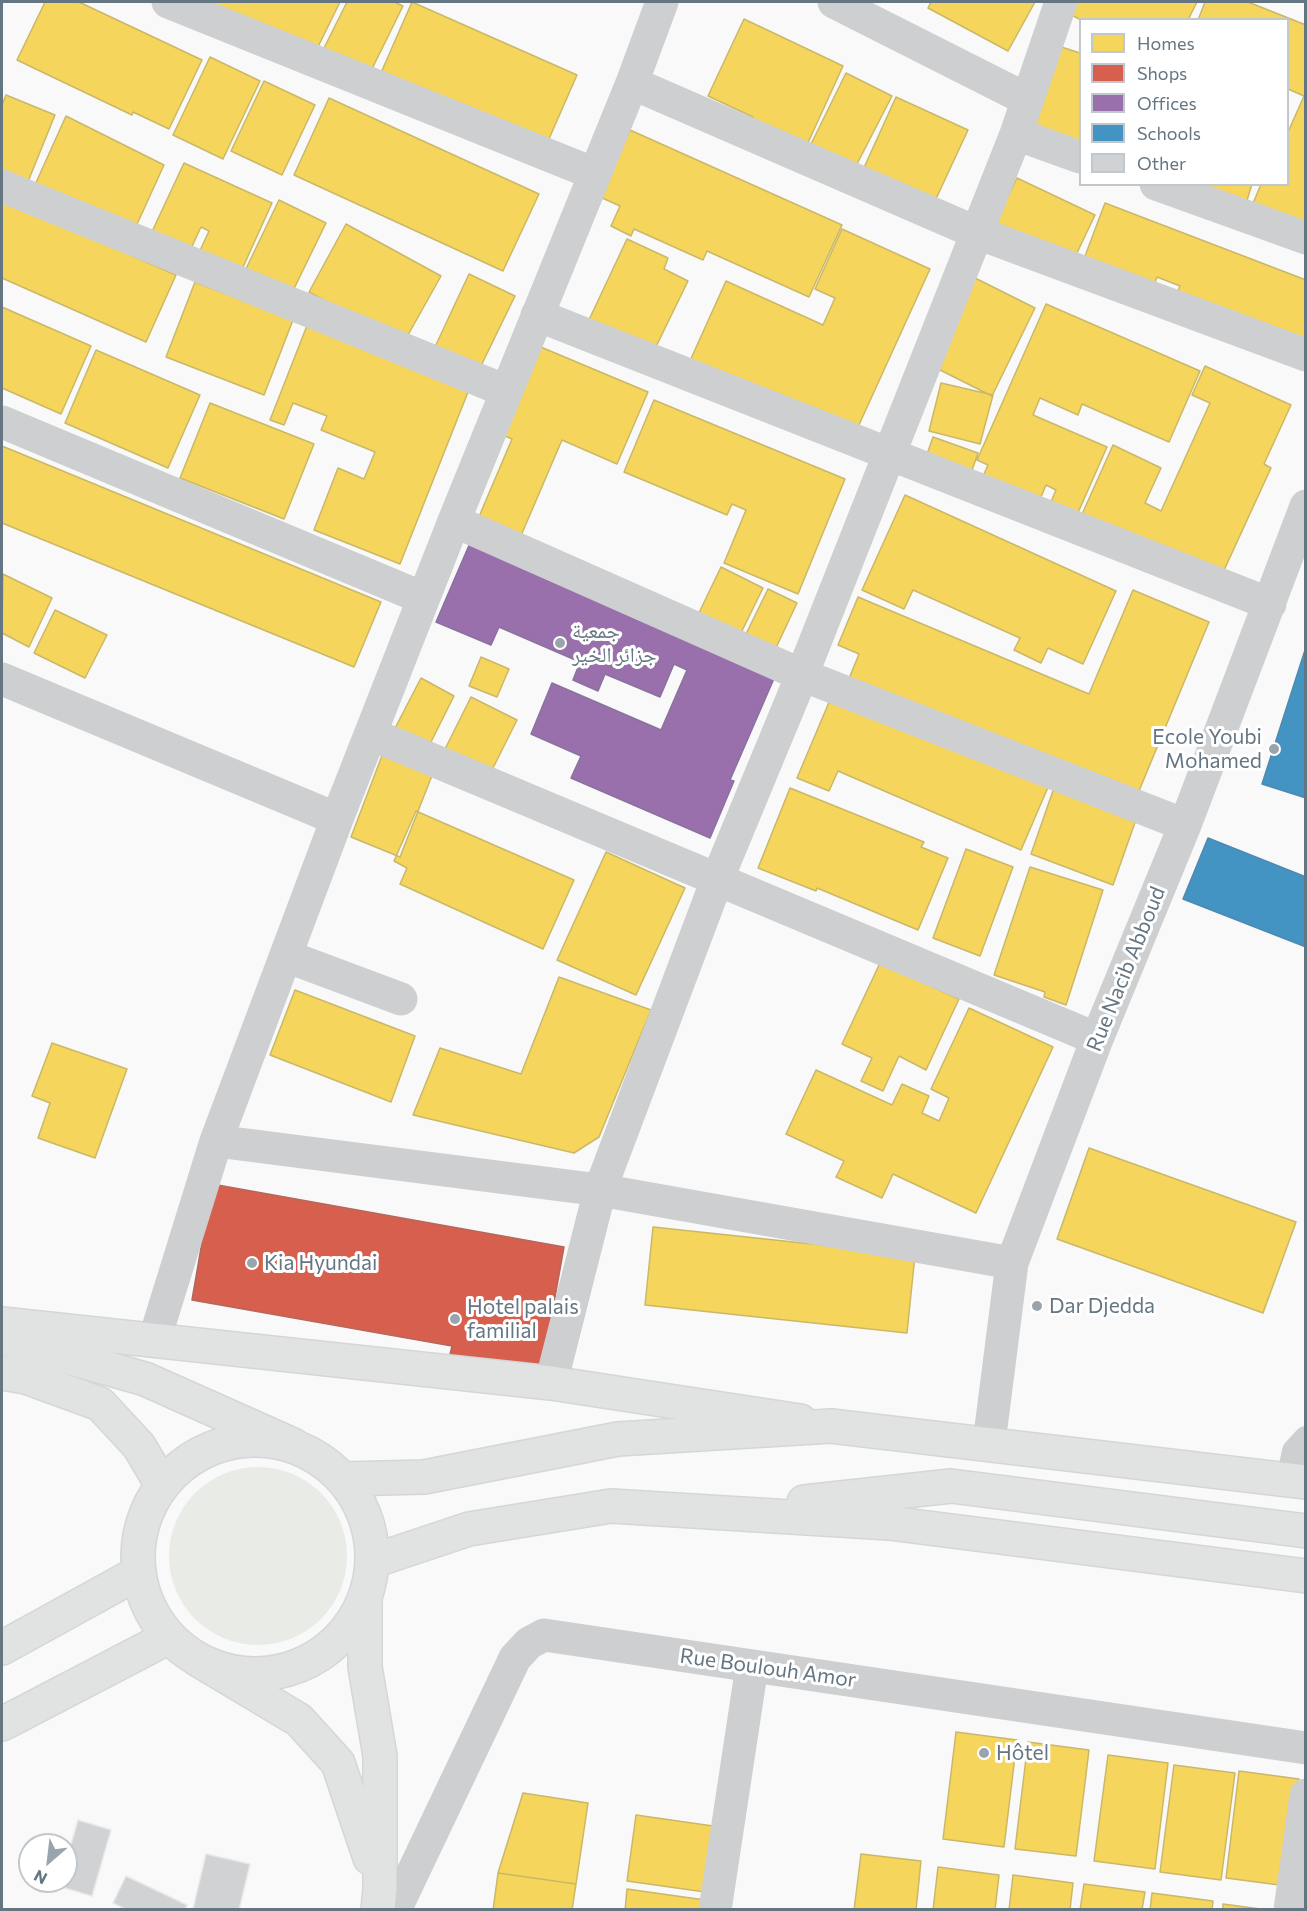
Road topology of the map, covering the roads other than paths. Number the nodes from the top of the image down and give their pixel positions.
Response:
1 (168, 2) edge
2 (662, 2) edge
3 (834, 2) edge
4 (1062, 2) edge
5 (632, 83) junction
6 (1028, 100) junction
7 (1016, 134) junction
8 (1079, 157) edge
9 (595, 174) junction
10 (2, 186) edge
11 (1162, 186) edge
12 (975, 232) junction
13 (1305, 238) edge
14 (537, 315) junction
15 (1305, 355) edge
16 (506, 391) junction
17 (2, 422) edge
18 (889, 454) junction
19 (1305, 506) edge
20 (453, 521) junction
21 (423, 598) junction
22 (1270, 604) junction
23 (802, 675) junction
24 (2, 679) edge
25 (371, 734) junction
26 (338, 819) junction
27 (1185, 825) junction
28 (717, 880) junction
29 (286, 956) junction
30 (401, 999) dead end
31 (1097, 1039) junction
32 (216, 1141) junction
33 (600, 1190) junction
34 (1012, 1263) junction
35 (2, 1324) edge
36 (2, 1338) edge
37 (154, 1341) junction
38 (2, 1373) edge
39 (551, 1383) junction
40 (831, 1426) junction
41 (1305, 1438) edge
42 (988, 1443) junction
43 (293, 1445) junction
44 (343, 1479) junction
45 (1297, 1481) edge
46 (162, 1485) junction
47 (713, 1512) junction
48 (1305, 1531) edge
49 (373, 1562) junction
50 (138, 1573) junction
51 (1305, 1576) edge
52 (365, 1601) junction
53 (169, 1637) junction
54 (2, 1648) edge
55 (197, 1659) junction
56 (752, 1666) junction
57 (2, 1724) edge
58 (1305, 1748) edge
59 (1305, 1795) edge
60 (384, 1903) edge
61 (715, 1910) edge
62 (1290, 1910) edge

1 - 9 street
2 - 5 street
3 - 6 street
4 - 6 street
5 - 9 street
5 - 12 street
6 - 7 street
7 - 8 street
7 - 12 street
9 - 14 street
10 - 16 street
11 - 13 street
12 - 15 street
12 - 18 street
14 - 16 street
14 - 18 street
16 - 20 street
17 - 21 street
18 - 22 street
18 - 23 street
19 - 22 street, Rue Nacib Abboud
20 - 21 street
20 - 23 street
21 - 25 street
22 - 27 street, Rue Nacib Abboud
23 - 27 street
23 - 28 street
24 - 26 street
25 - 26 street
25 - 28 street
26 - 29 street
27 - 31 street, Rue Nacib Abboud
28 - 31 street
28 - 33 street
29 - 30 street
29 - 32 street
31 - 34 street, Rue Nacib Abboud
32 - 33 street
32 - 37 street
33 - 34 street
33 - 39 street
34 - 42 street, Rue Nacib Abboud
35 - 37 main road
36 - 43 main road
37 - 39 main road
38 - 46 main road
39 - 40 main road
40 - 42 main road
40 - 44 main road
41 - 45 lane
42 - 45 main road
43 - 44 main road
43 - 46 main road
44 - 49 main road
46 - 50 main road
47 - 48 main road
47 - 49 main road
47 - 51 main road
49 - 52 main road
50 - 53 main road
50 - 54 main road
52 - 55 main road
52 - 60 main road
53 - 55 main road
53 - 57 main road
55 - 60 main road
56 - 58 street, Rue Boulouh Amor
56 - 60 street, Rue Boulouh Amor
56 - 61 street
59 - 62 street

